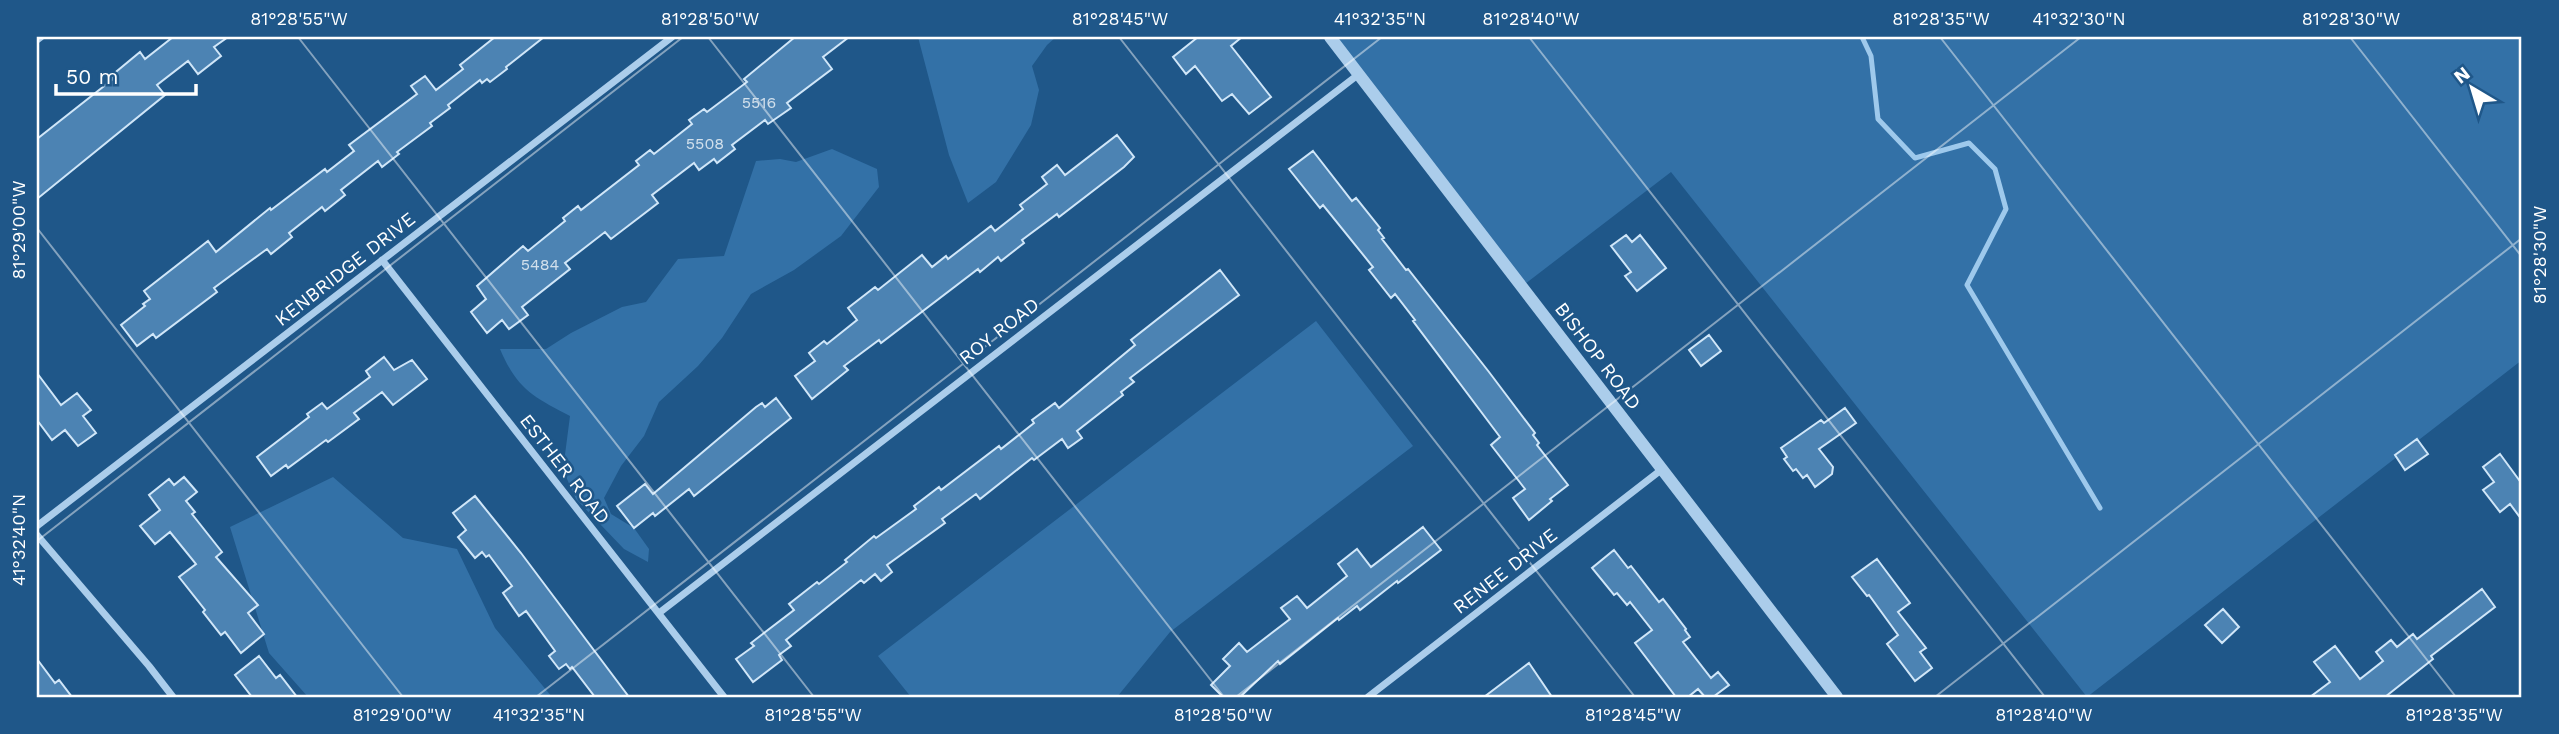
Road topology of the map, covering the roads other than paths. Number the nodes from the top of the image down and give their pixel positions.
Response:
1 (41, 37) edge
2 (673, 37) edge
3 (1330, 37) edge
4 (37, 40) edge
5 (1359, 74) junction
6 (382, 260) junction
7 (1661, 470) junction
8 (37, 526) edge
9 (37, 535) edge
10 (659, 613) junction
11 (173, 697) edge
12 (724, 697) edge
13 (1368, 697) edge
14 (1837, 697) edge

1 - 4 street
2 - 6 street, KENBRIDGE DRIVE
3 - 5 street, BISHOP ROAD
5 - 7 street, BISHOP ROAD
5 - 10 street, ROY ROAD
6 - 8 street, KENBRIDGE DRIVE
6 - 10 street, ESTHER ROAD
7 - 13 street, RENEE DRIVE
7 - 14 street, BISHOP ROAD
9 - 11 street
10 - 12 street, ESTHER ROAD

